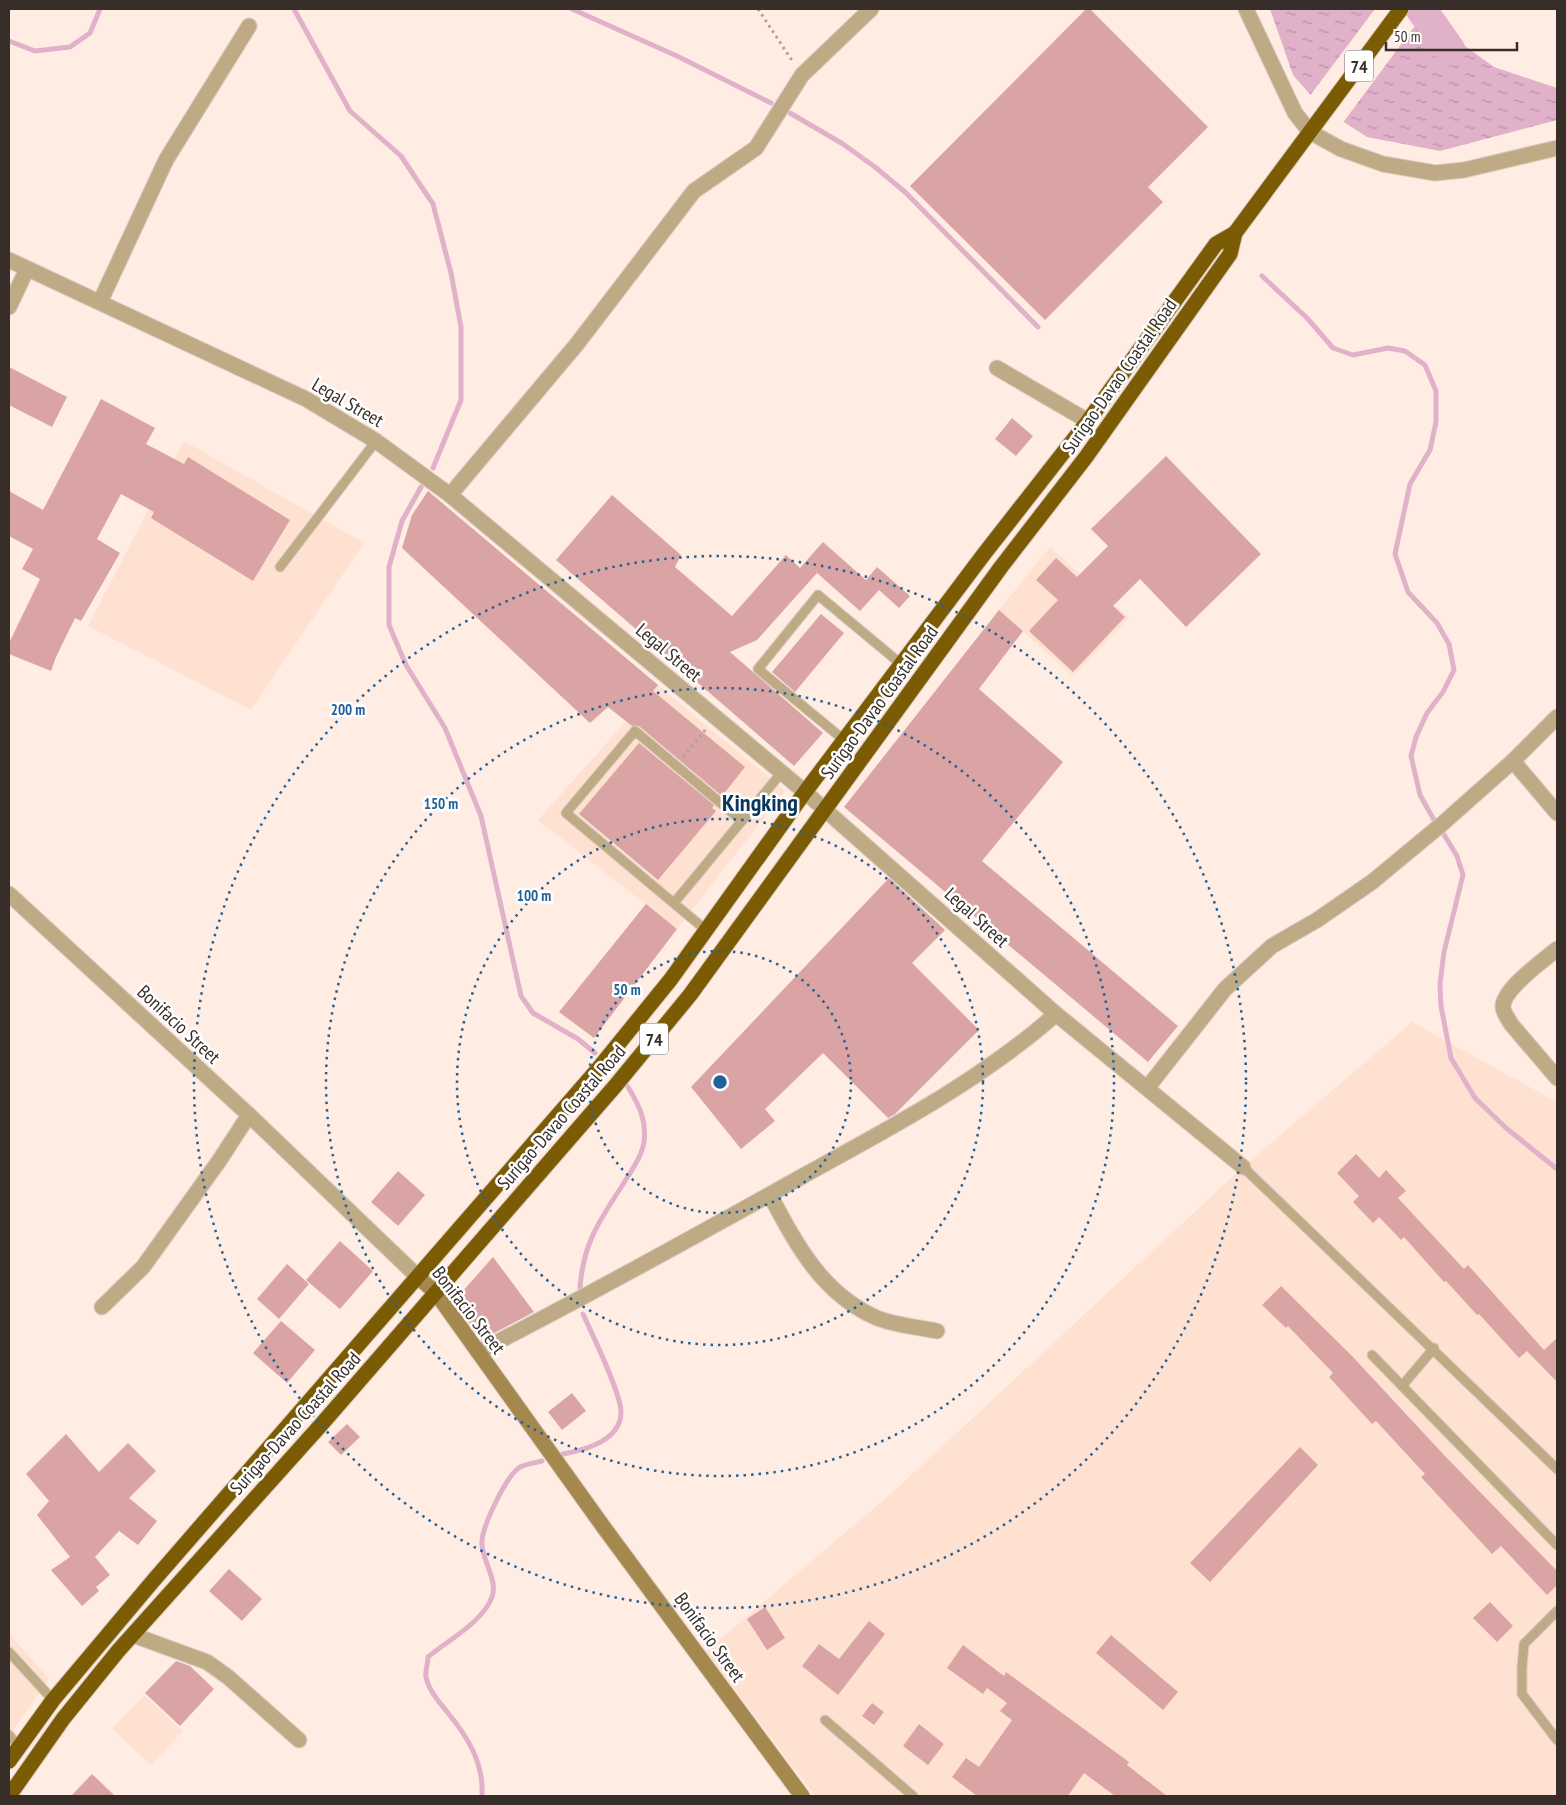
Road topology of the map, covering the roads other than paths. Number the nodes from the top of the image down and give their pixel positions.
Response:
1 (871, 9) edge
2 (1246, 9) edge
3 (1401, 9) edge
4 (249, 26) dead end
5 (1313, 128) junction
6 (1557, 148) edge
7 (1235, 233) junction
8 (9, 260) edge
9 (27, 269) junction
10 (100, 302) junction
11 (9, 307) edge
12 (997, 368) dead end
13 (1088, 421) junction
14 (376, 441) junction
15 (1070, 445) junction
16 (1086, 458) junction
17 (450, 495) junction
18 (984, 554) junction
19 (1001, 567) junction
20 (280, 568) dead end
21 (902, 664) junction
22 (1557, 718) edge
23 (844, 740) junction
24 (1513, 761) junction
25 (782, 772) junction
26 (805, 792) junction
27 (825, 809) junction
28 (1557, 813) edge
29 (742, 821) junction
30 (9, 894) edge
31 (674, 903) junction
32 (707, 931) junction
33 (1557, 949) edge
34 (1056, 1014) junction
35 (598, 1069) junction
36 (1554, 1069) edge
37 (616, 1085) junction
38 (1148, 1087) junction
39 (248, 1115) junction
40 (1244, 1167) joint
41 (770, 1195) junction
42 (418, 1277) junction
43 (436, 1293) junction
44 (102, 1307) dead end
45 (937, 1331) dead end
46 (1434, 1348) junction
47 (478, 1352) junction
48 (1372, 1356) dead end
49 (1402, 1386) junction
50 (302, 1411) junction
51 (320, 1426) junction
52 (1557, 1469) edge
53 (1557, 1545) edge
54 (1557, 1611) edge
55 (132, 1635) junction
56 (103, 1640) junction
57 (118, 1651) junction
58 (9, 1652) edge
59 (53, 1700) junction
60 (824, 1720) dead end
61 (9, 1734) edge
62 (299, 1740) dead end
63 (1557, 1740) edge
64 (19, 1746) junction
65 (9, 1761) edge
66 (9, 1796) edge
67 (802, 1796) edge
68 (913, 1796) edge

1 - 17 street
2 - 5 street
3 - 5 highway, Surigao-Davao Coastal Road / 74
4 - 10 street
5 - 6 street
5 - 7 highway, Surigao-Davao Coastal Road / 74
7 - 13 highway, Surigao-Davao Coastal Road / 74
7 - 16 highway, Surigao-Davao Coastal Road / 74
8 - 9 street, Legal Street
9 - 10 street, Legal Street
9 - 11 street
10 - 14 street, Legal Street
12 - 13 street
13 - 15 highway, Surigao-Davao Coastal Road / 74
14 - 17 street, Legal Street
14 - 20 lane
15 - 16 highway
15 - 18 highway, Surigao-Davao Coastal Road / 74
16 - 19 highway, Surigao-Davao Coastal Road / 74
17 - 25 street, Legal Street
18 - 19 highway
18 - 21 highway, Surigao-Davao Coastal Road / 74
19 - 27 highway, Surigao-Davao Coastal Road / 74
21 - 23 highway, Surigao-Davao Coastal Road / 74
21 - 23 lane
22 - 24 street
23 - 26 highway, Surigao-Davao Coastal Road / 74
24 - 28 street
24 - 38 street
25 - 26 street, Legal Street
25 - 29 lane
26 - 27 street, Legal Street
26 - 32 highway, Surigao-Davao Coastal Road / 74
27 - 34 street, Legal Street
27 - 37 highway, Surigao-Davao Coastal Road / 74
29 - 31 lane
29 - 31 lane
30 - 39 street, Bonifacio Street
31 - 32 lane
32 - 35 highway, Surigao-Davao Coastal Road / 74
33 - 36 street
34 - 38 street, Legal Street
34 - 41 street
35 - 37 highway
35 - 42 highway, Surigao-Davao Coastal Road / 74
37 - 43 highway, Surigao-Davao Coastal Road / 74
38 - 40 street, Legal Street
39 - 42 street, Bonifacio Street
39 - 44 street
40 - 46 lane
41 - 45 street
41 - 47 street
42 - 43 street, Bonifacio Street
42 - 50 highway, Surigao-Davao Coastal Road / 74
43 - 47 street, Bonifacio Street
43 - 51 highway, Surigao-Davao Coastal Road / 74
46 - 49 lane
46 - 52 lane
47 - 67 street, Bonifacio Street
48 - 49 lane
49 - 53 lane
50 - 51 highway
50 - 56 highway, Surigao-Davao Coastal Road / 74
51 - 55 highway, Surigao-Davao Coastal Road / 74
54 - 63 lane
55 - 57 highway, Surigao-Davao Coastal Road / 74
55 - 62 street
56 - 57 highway
56 - 59 highway, Surigao-Davao Coastal Road / 74
57 - 66 highway, Surigao-Davao Coastal Road / 74
58 - 59 lane
59 - 64 highway, Surigao-Davao Coastal Road / 74
60 - 68 lane
61 - 64 lane
64 - 65 highway, Surigao-Davao Coastal Road / 74

